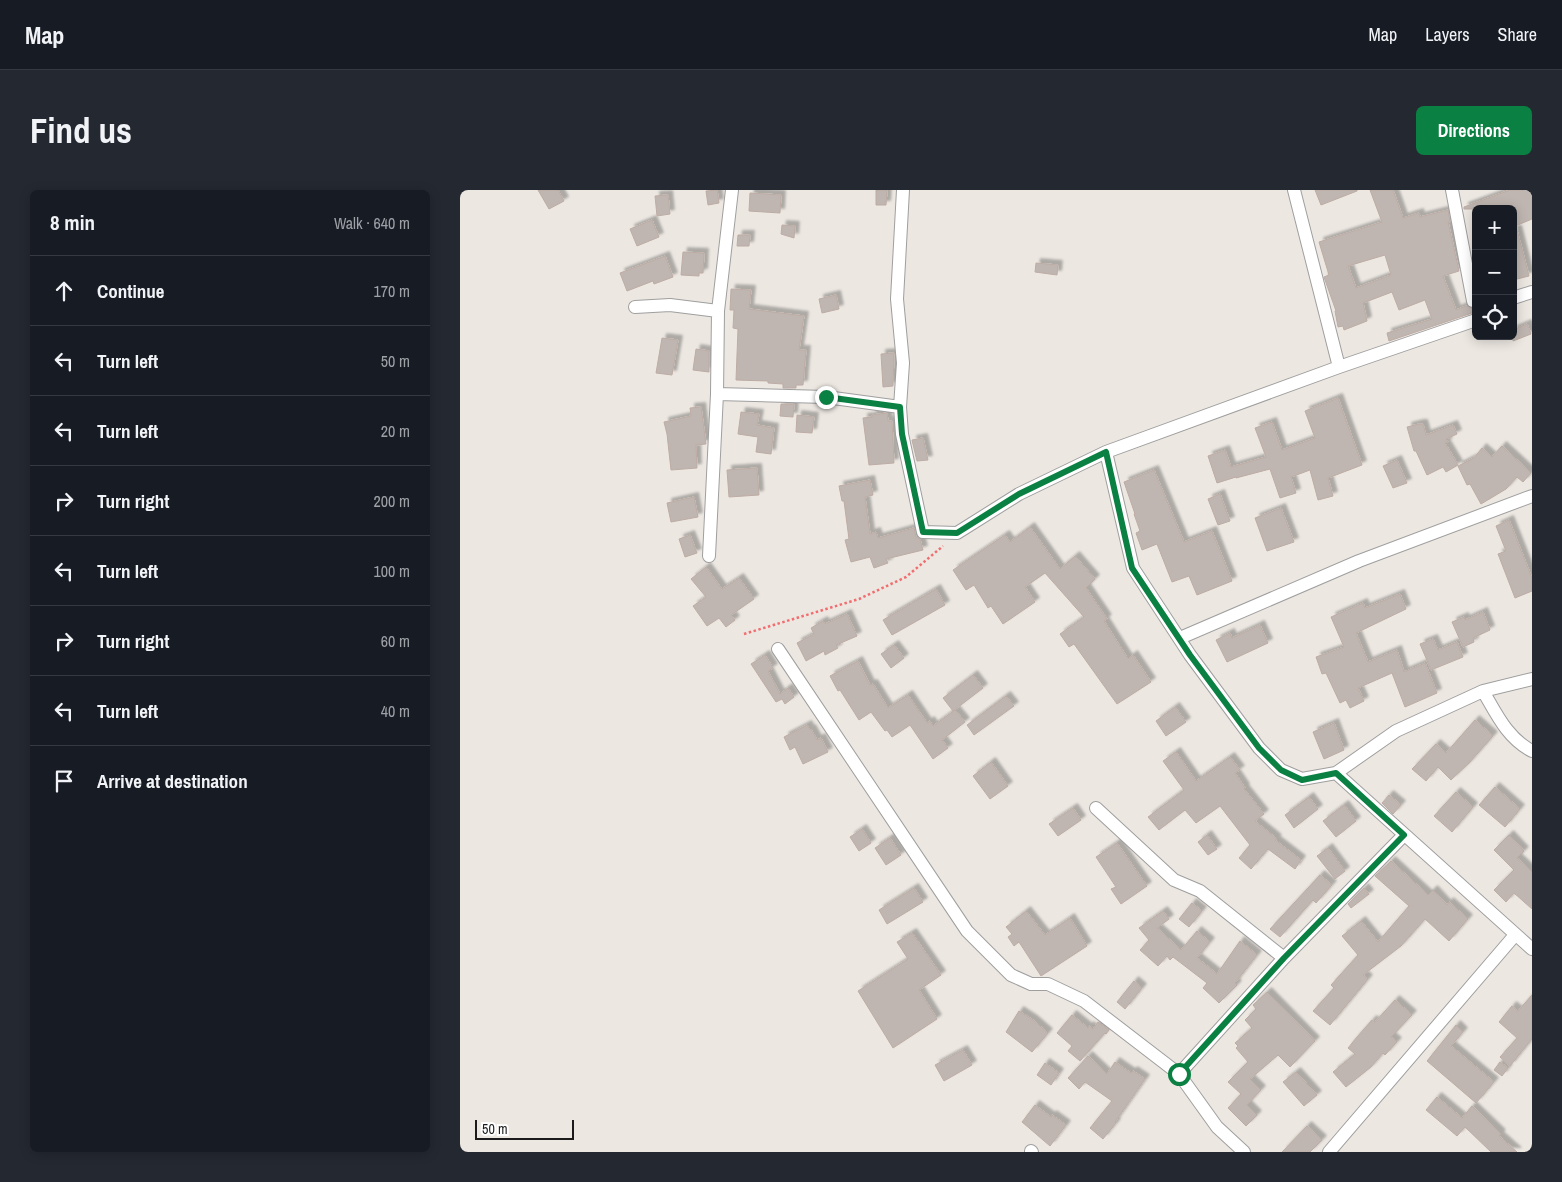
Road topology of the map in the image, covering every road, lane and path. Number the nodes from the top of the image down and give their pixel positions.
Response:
1 (732, 190) edge
2 (903, 190) edge
3 (1294, 190) edge
4 (1452, 190) edge
5 (1532, 292) edge
6 (1472, 296) edge
7 (1517, 297) edge
8 (636, 307) dead end
9 (718, 311) junction
10 (1472, 321) edge
11 (1339, 367) junction
12 (717, 394) junction
13 (900, 407) junction
14 (1106, 452) junction
15 (1532, 496) edge
16 (957, 533) junction
17 (709, 556) dead end
18 (744, 634) dead end
19 (1180, 638) junction
20 (778, 649) dead end
21 (1532, 678) edge
22 (1483, 691) junction
23 (1532, 750) edge
24 (1336, 773) junction
25 (1096, 808) dead end
26 (1404, 835) junction
27 (1515, 934) junction
28 (1532, 950) edge
29 (1284, 958) junction
30 (1179, 1074) junction
31 (1244, 1152) edge
32 (1329, 1152) edge

1 - 9 street
2 - 13 street
3 - 11 street
4 - 6 street
5 - 7 street
8 - 9 street
9 - 12 street
10 - 11 street
11 - 14 street
12 - 13 street
12 - 17 street
13 - 16 street
14 - 16 street
14 - 19 street
15 - 19 street
16 - 18 path
19 - 24 street
20 - 30 street
21 - 22 street
22 - 23 street
22 - 24 street
24 - 26 street
25 - 29 street
26 - 27 street
26 - 29 street
27 - 28 street
27 - 32 street
29 - 30 street
30 - 31 street

